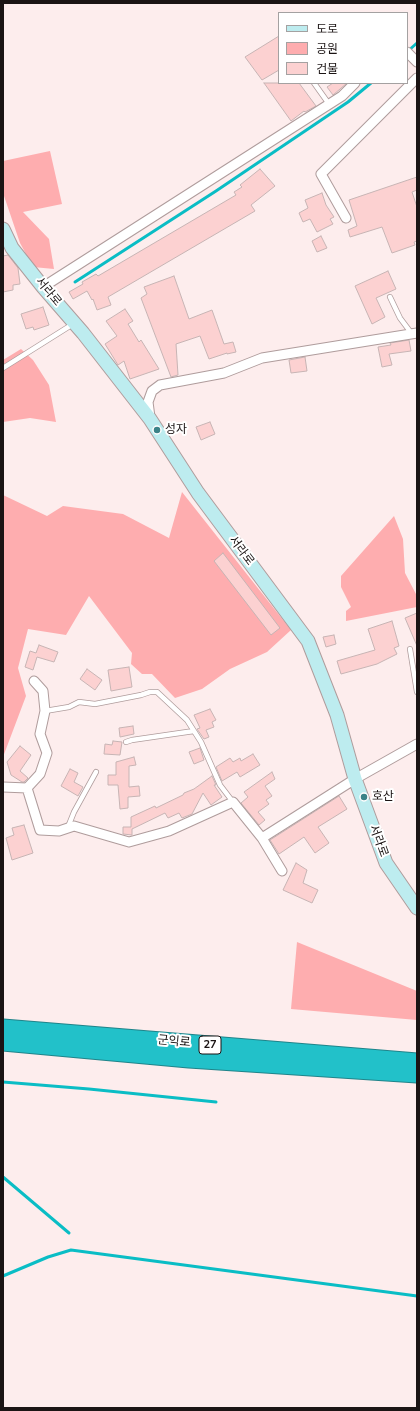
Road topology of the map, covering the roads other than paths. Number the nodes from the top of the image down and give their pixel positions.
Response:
1 (409, 53) edge
2 (417, 62) edge
3 (417, 78) edge
4 (315, 84) edge
5 (354, 84) edge
6 (329, 104) junction
7 (346, 218) dead end
8 (3, 229) edge
9 (43, 287) junction
10 (390, 297) dead end
11 (74, 324) junction
12 (415, 334) edge
13 (3, 368) edge
14 (150, 419) junction
15 (410, 649) dead end
16 (34, 681) dead end
17 (417, 692) edge
18 (45, 711) junction
19 (194, 731) junction
20 (126, 742) dead end
21 (417, 744) edge
22 (96, 772) dead end
23 (356, 779) junction
24 (3, 787) edge
25 (27, 788) junction
26 (233, 802) junction
27 (68, 828) junction
28 (262, 838) junction
29 (282, 871) dead end
30 (417, 908) edge
31 (3, 1028) edge
32 (3, 1042) edge
33 (417, 1062) edge
34 (417, 1074) edge

1 - 2 street
3 - 7 street
4 - 6 lane
5 - 6 street
6 - 9 street
8 - 9 street, 서라로
9 - 11 street, 서라로
10 - 12 lane
11 - 13 lane
11 - 14 street, 서라로
12 - 14 street
14 - 23 street, 서라로
15 - 17 lane
16 - 18 street
18 - 19 lane
18 - 25 street
19 - 20 lane
19 - 26 lane
21 - 23 street
22 - 27 lane
23 - 28 street
23 - 30 street, 서라로
24 - 25 street
25 - 27 street
26 - 27 street
26 - 28 street
28 - 29 street
31 - 33 highway, 군익로 / 27
32 - 34 highway, 군익로

